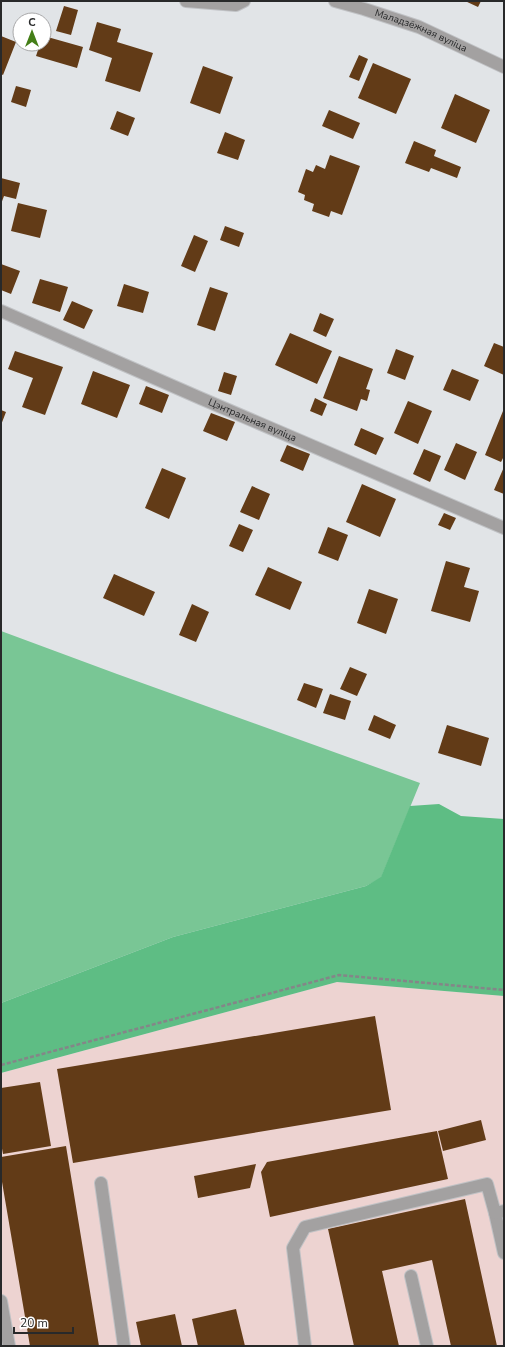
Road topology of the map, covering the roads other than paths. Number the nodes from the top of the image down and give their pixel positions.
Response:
1 (186, 1) edge
2 (244, 1) edge
3 (335, 1) edge
4 (504, 67) edge
5 (1, 311) edge
6 (504, 528) edge
7 (102, 1183) dead end
8 (500, 1212) edge
9 (504, 1253) edge
10 (411, 1276) dead end
11 (1, 1301) edge
12 (9, 1346) edge
13 (124, 1346) edge
14 (304, 1346) edge
15 (427, 1346) edge

1 - 2 street
3 - 4 street, Маладзёжная вуліца
5 - 6 street, Цэнтральная вуліца
7 - 13 street
8 - 9 street
8 - 14 street
10 - 15 street
11 - 12 street

